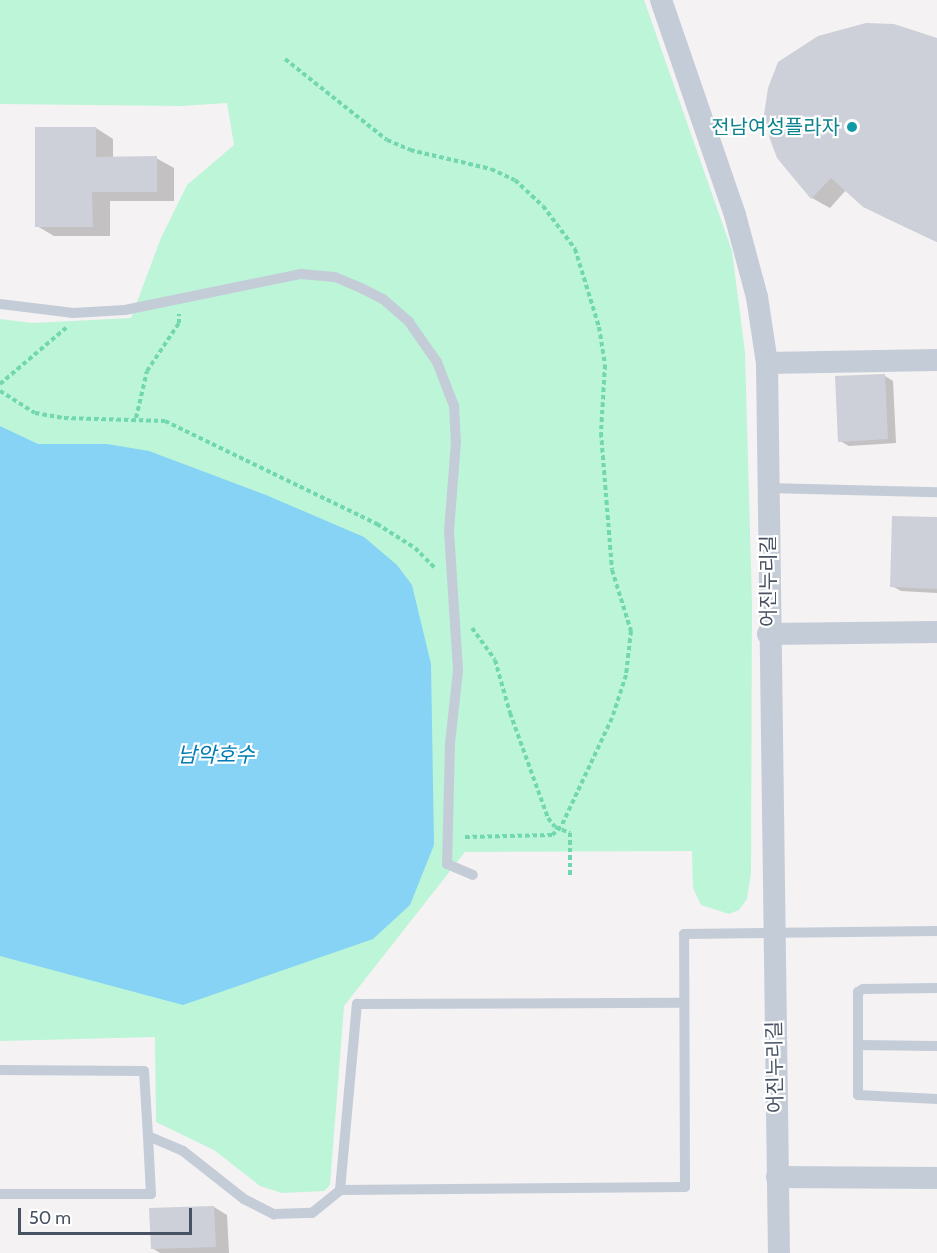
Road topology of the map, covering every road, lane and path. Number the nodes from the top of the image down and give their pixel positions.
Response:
1 (661, 0) edge
2 (285, 58) dead end
3 (178, 303) junction
4 (0, 304) edge
5 (73, 313) junction
6 (937, 360) edge
7 (768, 363) junction
8 (0, 384) edge
9 (0, 391) edge
10 (136, 418) junction
11 (768, 488) junction
12 (937, 492) edge
13 (455, 591) junction
14 (457, 615) junction
15 (937, 632) edge
16 (768, 634) junction
17 (559, 829) junction
18 (448, 837) junction
19 (473, 875) dead end
20 (570, 875) dead end
21 (937, 931) edge
22 (774, 932) junction
23 (937, 988) edge
24 (684, 1004) junction
25 (858, 1045) junction
26 (937, 1046) edge
27 (0, 1070) edge
28 (937, 1099) edge
29 (148, 1136) junction
30 (777, 1177) junction
31 (937, 1178) edge
32 (340, 1190) junction
33 (0, 1194) edge
34 (779, 1253) edge

1 - 7 street, 어진누리길
2 - 17 path
3 - 5 lane
3 - 10 path
3 - 13 lane
4 - 5 lane
5 - 8 path
6 - 7 street
7 - 11 street, 어진누리길
9 - 10 path
10 - 13 path
11 - 12 lane
11 - 16 street, 어진누리길
13 - 14 lane
14 - 17 path
14 - 18 lane
15 - 16 street
16 - 22 street, 어진누리길
17 - 18 path
17 - 20 path
18 - 19 lane
21 - 22 lane
22 - 24 lane
22 - 30 street, 어진누리길
23 - 25 lane
24 - 32 lane
24 - 32 lane
25 - 26 lane
25 - 28 lane
27 - 29 lane
29 - 32 lane
29 - 33 lane
30 - 31 street
30 - 34 street, 어진누리길

